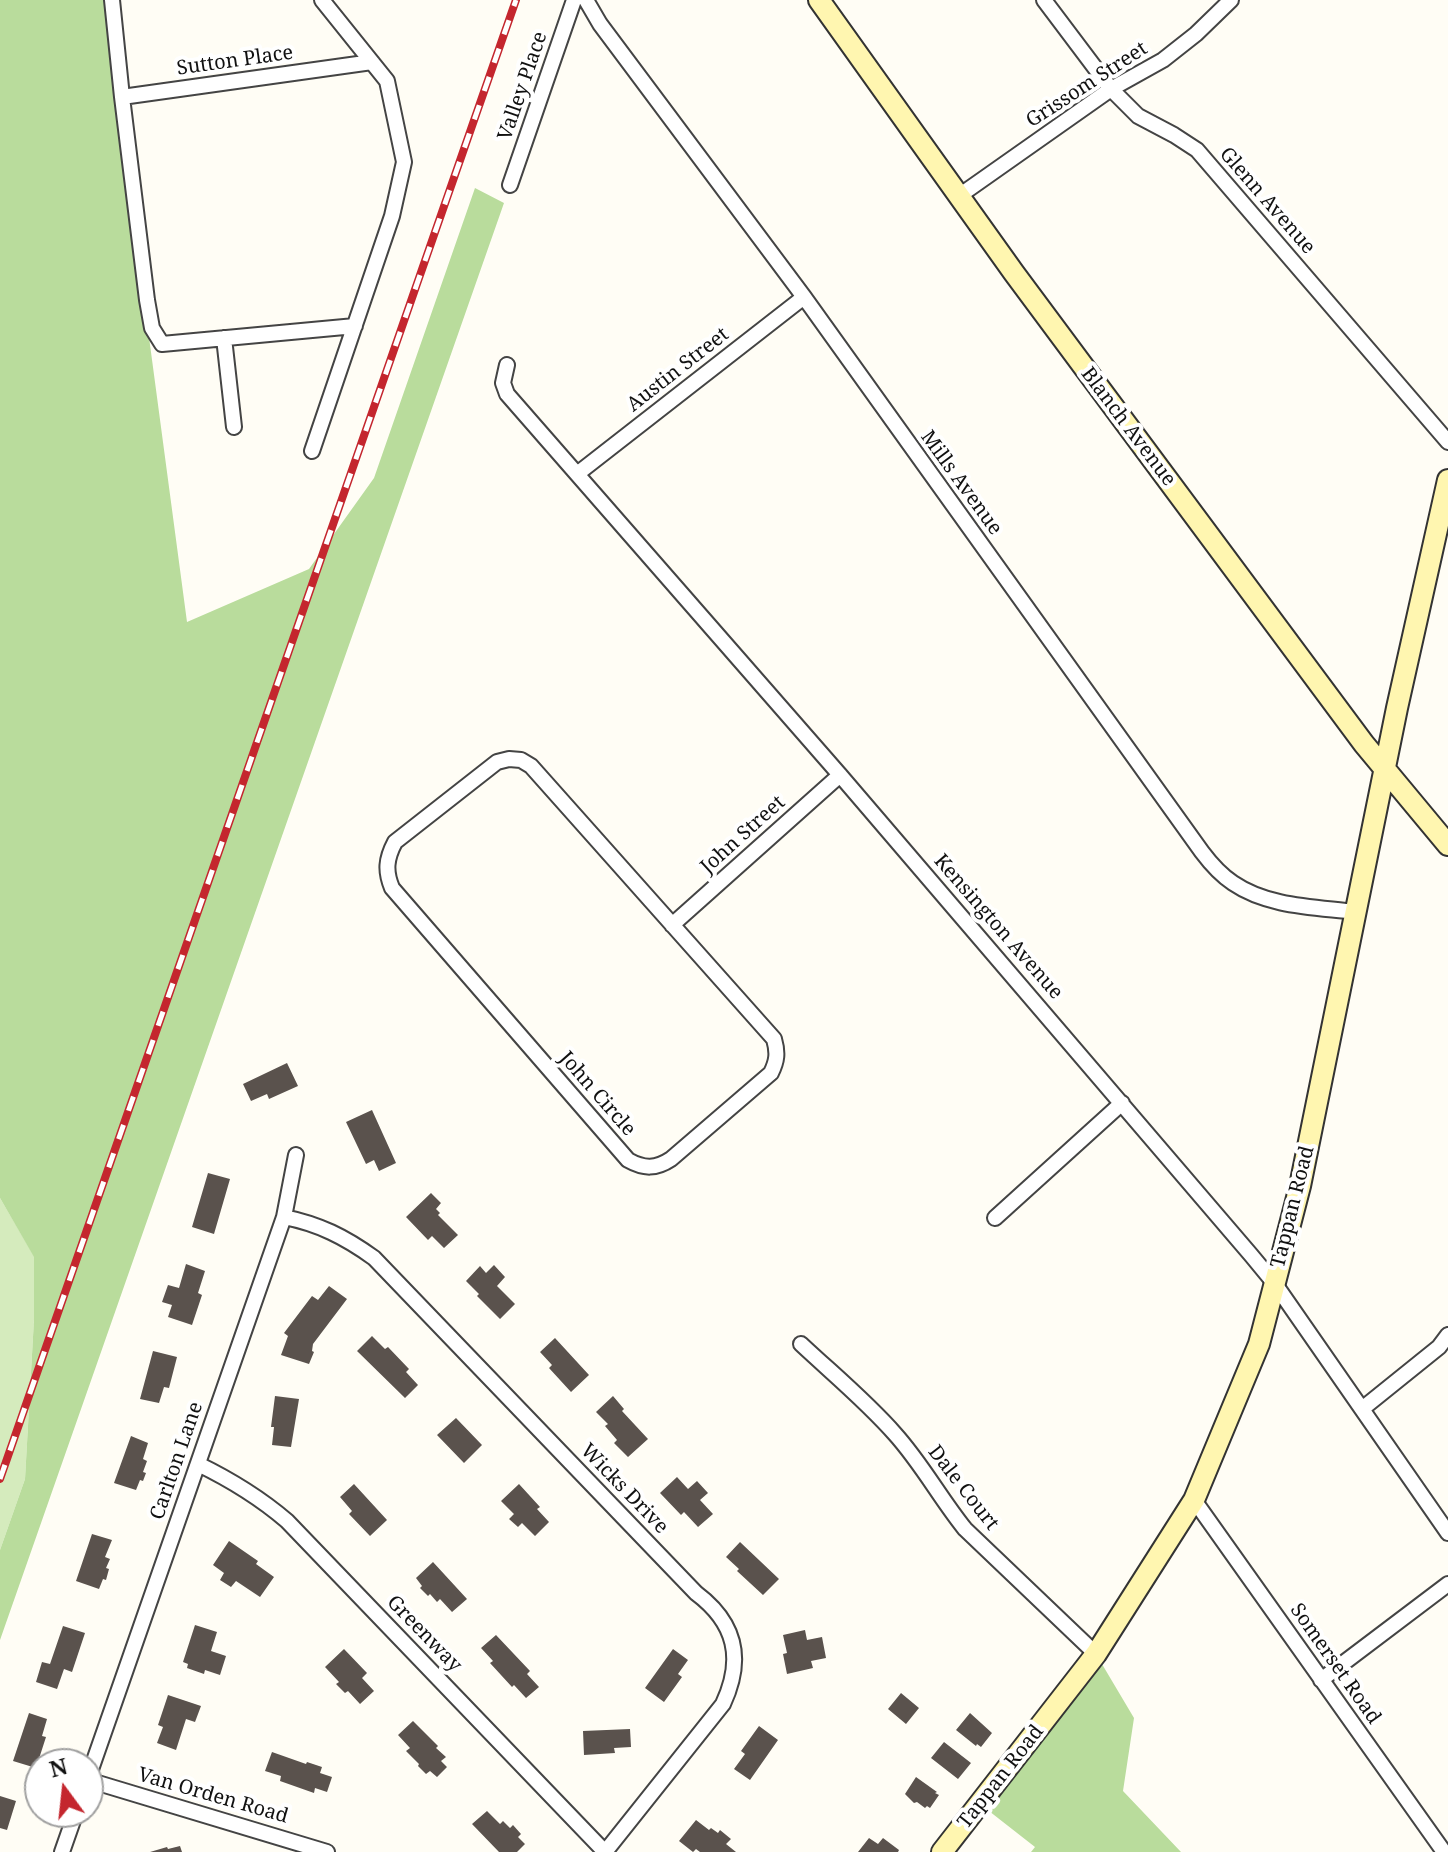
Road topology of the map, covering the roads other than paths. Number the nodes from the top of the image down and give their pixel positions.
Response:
1 (112, 0) edge
2 (322, 0) edge
3 (574, 0) edge
4 (586, 0) edge
5 (819, 0) edge
6 (1044, 0) edge
7 (1229, 1) edge
8 (372, 62) junction
9 (1111, 89) junction
10 (122, 97) junction
11 (510, 185) dead end
12 (959, 196) junction
13 (804, 297) junction
14 (355, 326) junction
15 (224, 338) junction
16 (507, 365) dead end
17 (234, 427) dead end
18 (1448, 442) edge
19 (312, 451) dead end
20 (577, 474) junction
21 (1448, 480) edge
22 (1385, 769) junction
23 (840, 775) junction
24 (1448, 845) edge
25 (1355, 912) junction
26 (672, 925) junction
27 (1122, 1103) junction
28 (296, 1155) dead end
29 (284, 1217) junction
30 (995, 1218) dead end
31 (1275, 1284) junction
32 (1448, 1335) edge
33 (801, 1344) dead end
34 (1362, 1409) junction
35 (198, 1464) junction
36 (1194, 1500) junction
37 (1448, 1533) edge
38 (1448, 1584) edge
39 (1096, 1654) junction
40 (1321, 1680) junction
41 (99, 1748) edge
42 (104, 1784) edge
43 (70, 1828) edge
44 (62, 1852) edge
45 (327, 1852) edge
46 (605, 1852) edge
47 (942, 1852) edge
48 (1444, 1852) edge

1 - 10 street
2 - 8 street
3 - 11 street, Valley Place
4 - 13 street, Mills Avenue
5 - 12 street, Blanch Avenue
6 - 9 street, Glenn Avenue
7 - 9 street, Grissom Street
8 - 10 street, Sutton Place
8 - 14 street
9 - 12 street, Grissom Street
9 - 18 street, Glenn Avenue
10 - 15 street
12 - 22 street, Blanch Avenue
13 - 20 street, Austin Street
13 - 25 street, Mills Avenue
14 - 15 street
14 - 19 street
15 - 17 street
16 - 20 street, Kensington Avenue
20 - 23 street, Kensington Avenue
21 - 22 street, Tappan Road
22 - 24 street, Blanch Avenue
22 - 25 street, Tappan Road
23 - 26 street, John Street
23 - 27 street, Kensington Avenue
25 - 31 street, Tappan Road
26 - 26 street, John Circle
27 - 30 street
27 - 31 street, Kensington Avenue
28 - 29 street, Carlton Lane
29 - 35 street, Carlton Lane
29 - 46 street, Wicks Drive
31 - 34 street, Kensington Avenue
31 - 36 street, Tappan Road
32 - 34 street
33 - 39 street, Dale Court
34 - 37 street, Kensington Avenue
35 - 41 street, Carlton Lane
35 - 46 street, Greenway
36 - 39 street, Tappan Road
36 - 40 street, Somerset Road
38 - 40 street
39 - 47 street, Tappan Road
40 - 48 street, Somerset Road
42 - 45 street, Van Orden Road
43 - 44 street

